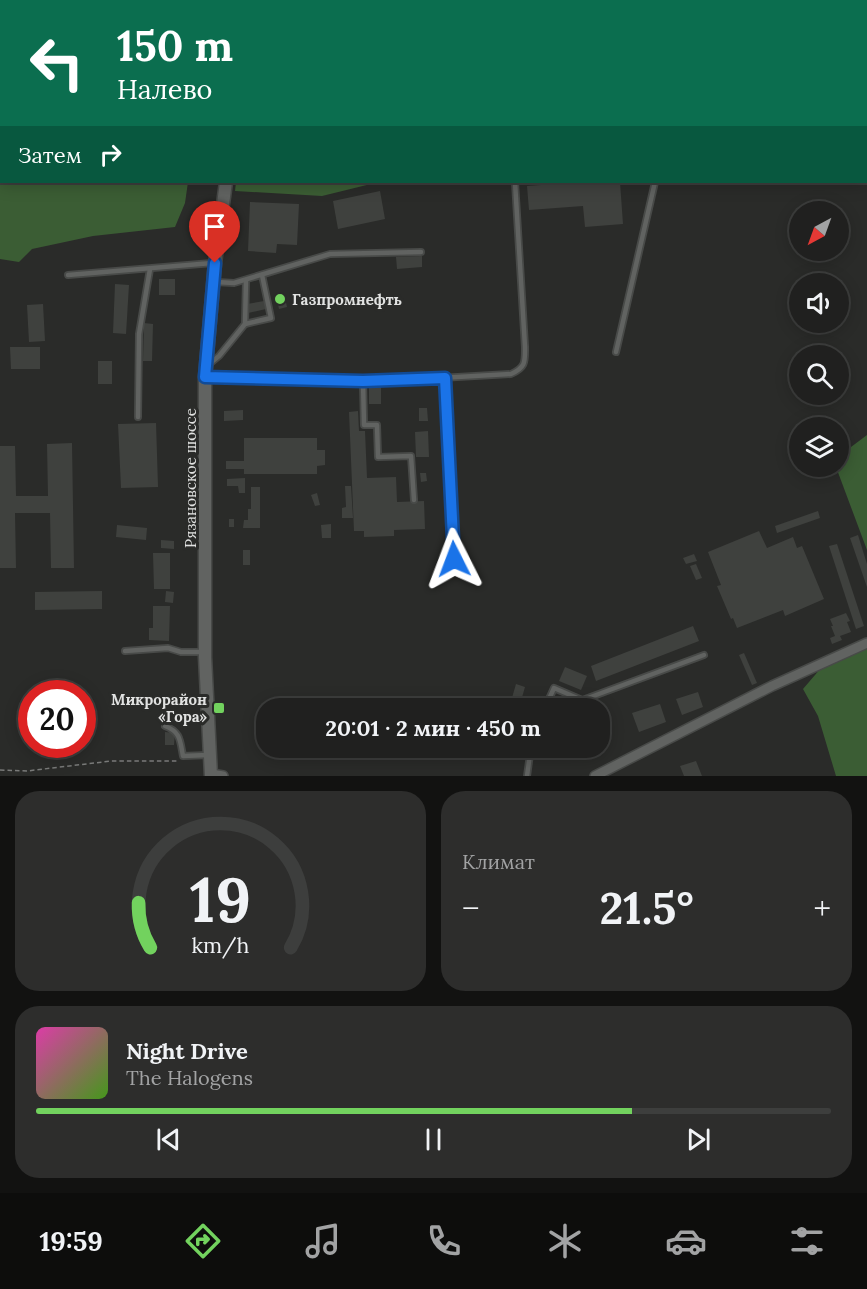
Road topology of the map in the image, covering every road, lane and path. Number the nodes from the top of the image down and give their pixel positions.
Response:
1 (226, 183) edge
2 (515, 183) edge
3 (655, 183) edge
4 (422, 252) dead end
5 (215, 263) junction
6 (150, 269) junction
7 (68, 275) dead end
8 (262, 275) junction
9 (246, 280) junction
10 (213, 282) junction
11 (245, 324) junction
12 (616, 352) dead end
13 (206, 372) junction
14 (445, 378) junction
15 (363, 381) junction
16 (138, 417) dead end
17 (414, 500) dead end
18 (454, 559) dead end
19 (867, 643) edge
20 (125, 651) dead end
21 (205, 652) junction
22 (704, 655) dead end
23 (549, 698) edge
24 (578, 698) edge
25 (587, 698) edge
26 (165, 726) dead end
27 (210, 755) junction
28 (529, 758) edge
29 (185, 761) dead end
30 (0, 770) edge
31 (215, 775) edge
32 (527, 776) edge
33 (595, 776) edge

1 - 5 main road, Рязановское шоссе
2 - 14 lane
3 - 12 lane
4 - 8 lane
5 - 6 lane
5 - 10 main road, Рязановское шоссе
6 - 7 lane
6 - 16 lane
8 - 9 lane
8 - 11 lane
9 - 10 lane
9 - 11 lane
10 - 13 main road, Рязановское шоссе
11 - 13 lane
13 - 15 lane
13 - 21 main road, Рязановское шоссе
14 - 15 lane
14 - 18 lane
15 - 17 lane
19 - 33 street
20 - 21 lane
21 - 27 main road, Рязановское шоссе
22 - 25 lane
23 - 24 lane
26 - 27 lane
27 - 31 main road, Рязановское шоссе
28 - 32 lane
29 - 30 path

